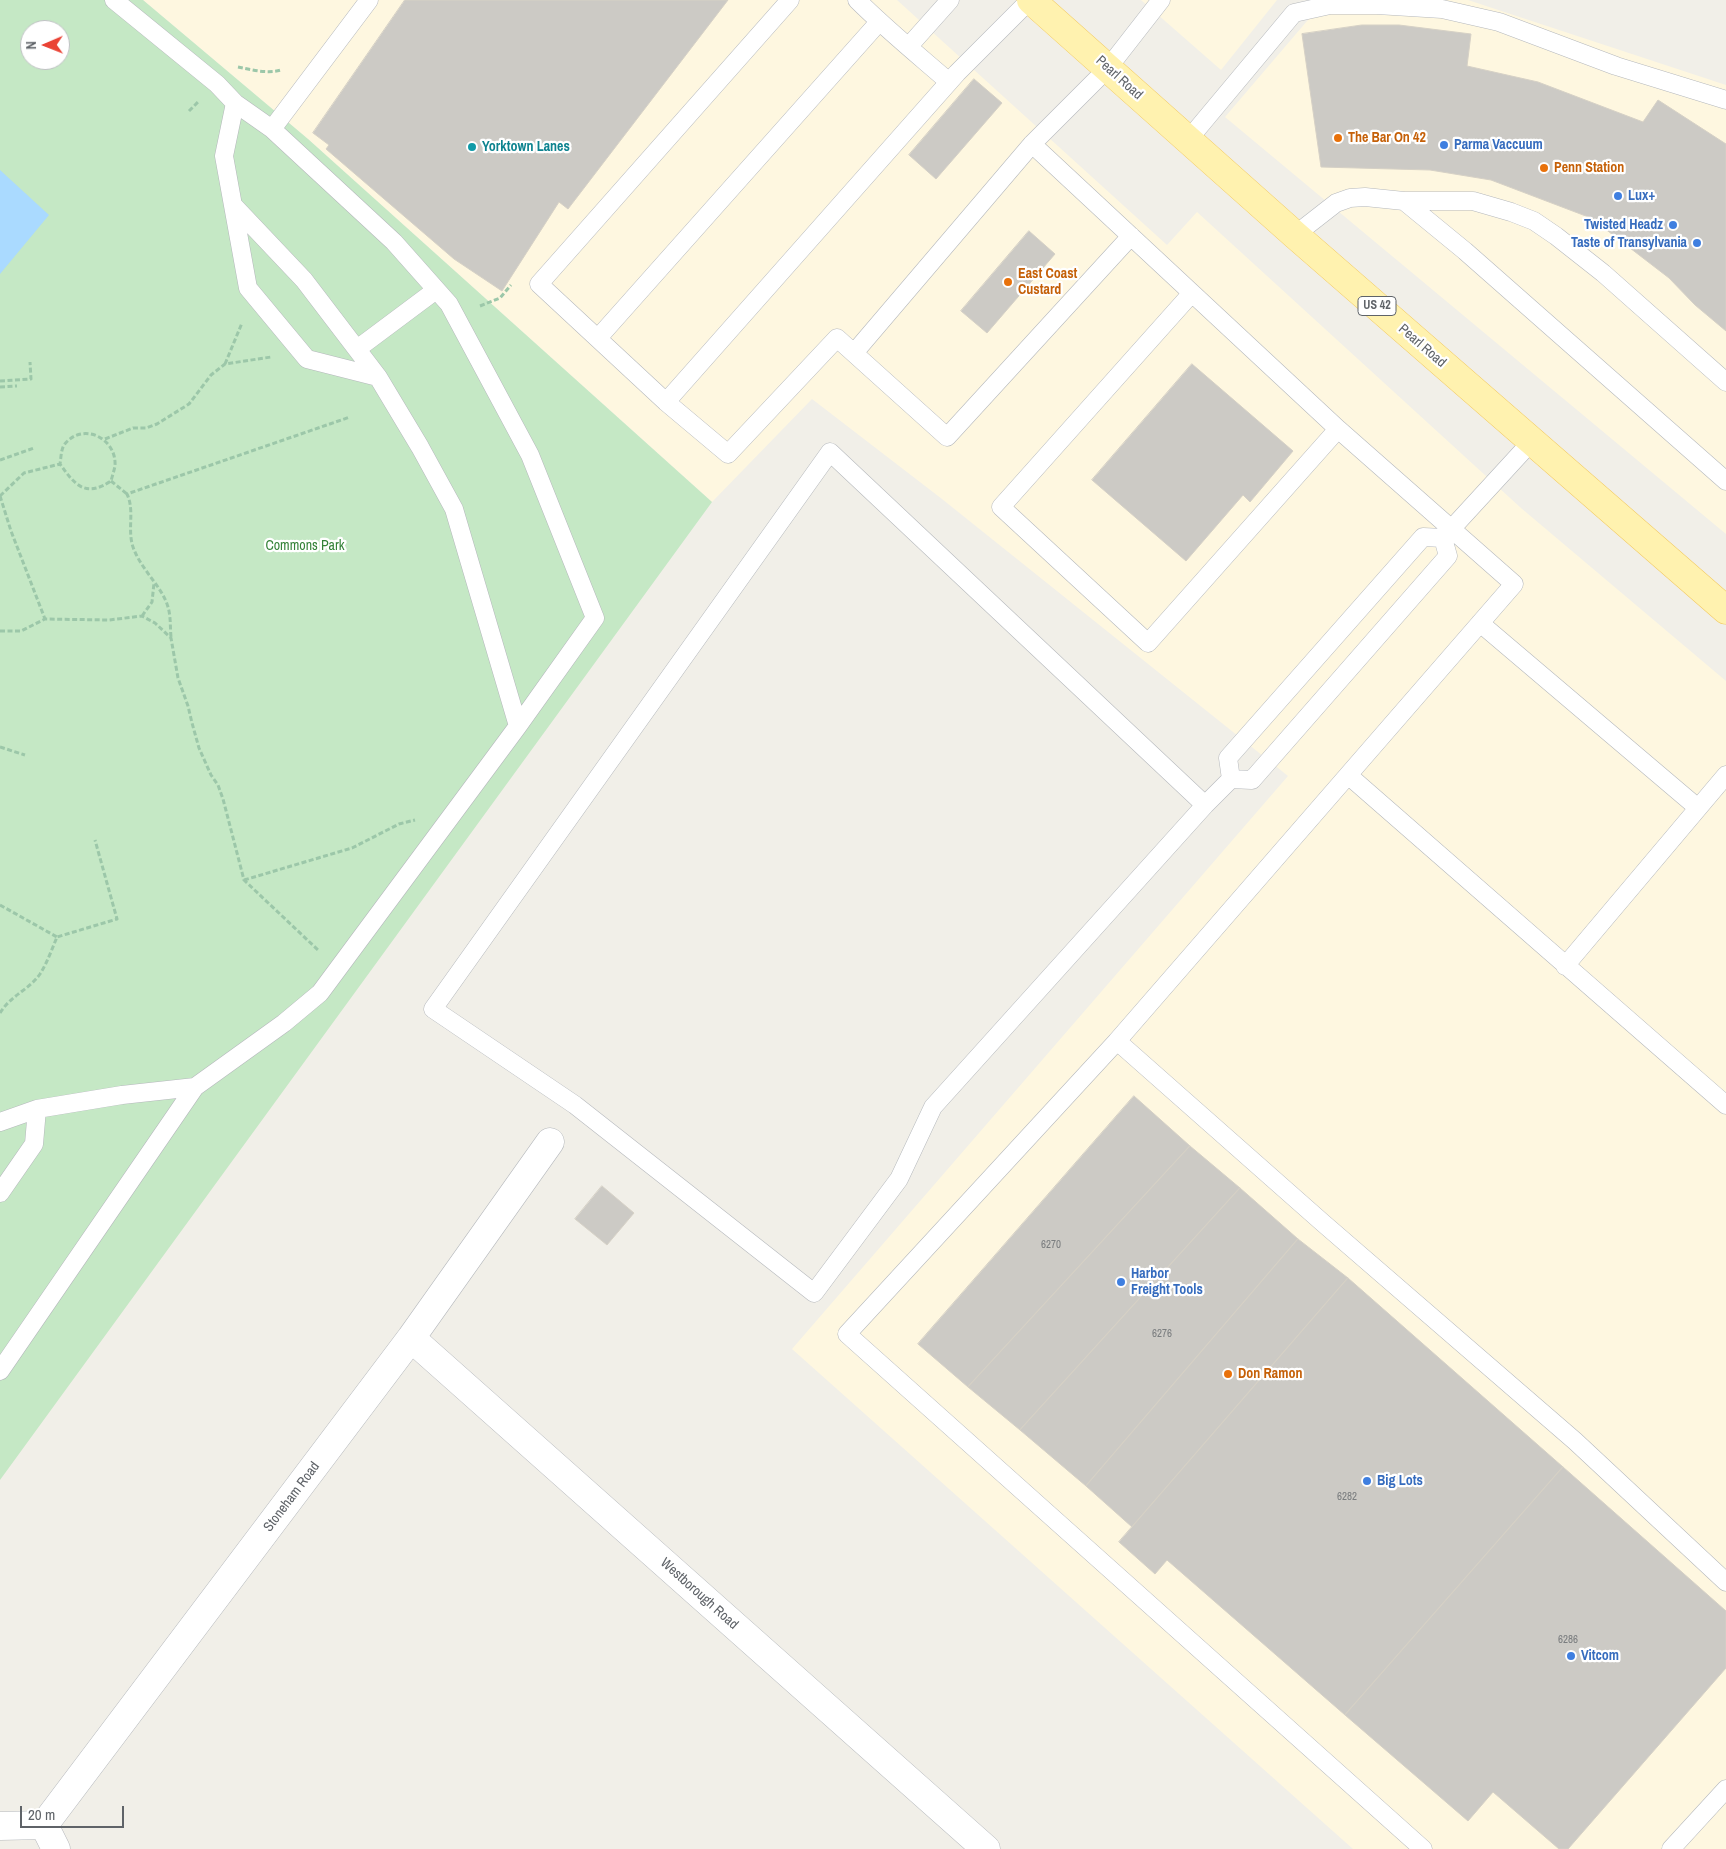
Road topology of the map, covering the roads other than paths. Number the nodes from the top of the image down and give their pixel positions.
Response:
1 (114, 0) edge
2 (369, 0) edge
3 (790, 0) edge
4 (856, 0) edge
5 (950, 0) edge
6 (1030, 0) edge
7 (1160, 0) edge
8 (879, 22) junction
9 (909, 46) junction
10 (1108, 68) junction
11 (949, 82) junction
12 (1726, 100) edge
13 (235, 103) junction
14 (272, 129) junction
15 (1188, 140) junction
16 (1032, 144) junction
17 (1404, 201) junction
18 (232, 205) junction
19 (1296, 235) junction
20 (1131, 236) junction
21 (436, 290) junction
22 (1191, 294) junction
23 (598, 338) junction
24 (357, 349) junction
25 (854, 353) junction
26 (378, 376) junction
27 (1726, 382) edge
28 (666, 402) junction
29 (1338, 429) junction
30 (1532, 441) junction
31 (1726, 481) edge
32 (1447, 533) junction
33 (1726, 610) edge
34 (1480, 623) junction
35 (518, 726) junction
36 (1348, 775) junction
37 (1726, 775) edge
38 (1231, 779) junction
39 (1205, 805) junction
40 (1698, 808) junction
41 (1565, 966) junction
42 (1117, 1041) junction
43 (195, 1087) junction
44 (1726, 1105) edge
45 (37, 1109) junction
46 (0, 1122) edge
47 (550, 1142) dead end
48 (0, 1193) edge
49 (411, 1338) junction
50 (0, 1371) edge
51 (1726, 1582) edge
52 (1726, 1789) edge
53 (1717, 1807) edge
54 (44, 1824) junction
55 (0, 1826) edge
56 (56, 1849) edge
57 (986, 1849) edge
58 (1423, 1849) edge
59 (1671, 1849) edge

1 - 13 lane
2 - 14 lane
3 - 23 lane
4 - 8 lane
5 - 9 lane
6 - 10 main road, Pearl Road / US 42
6 - 11 lane
7 - 10 lane
8 - 9 lane
8 - 23 lane
9 - 11 lane
10 - 15 main road, Pearl Road / US 42
10 - 16 lane
11 - 28 lane
12 - 15 lane
13 - 14 lane
13 - 18 lane
14 - 21 lane
15 - 19 main road, Pearl Road / US 42
16 - 20 lane
16 - 25 lane
17 - 19 lane
17 - 27 lane
17 - 31 lane
18 - 24 lane
18 - 26 lane
19 - 30 main road, Pearl Road / US 42
20 - 22 lane
20 - 25 lane
21 - 24 lane
21 - 35 lane
22 - 29 lane
22 - 29 lane
23 - 28 lane
24 - 26 lane
25 - 28 lane
26 - 35 lane
29 - 32 lane
30 - 32 lane
30 - 33 main road, Pearl Road / US 42
32 - 34 lane
32 - 38 lane
32 - 38 lane
34 - 36 lane
34 - 40 lane
35 - 43 lane
36 - 41 lane
36 - 42 lane
37 - 40 lane
38 - 39 lane
39 - 39 lane
40 - 41 lane
41 - 44 lane
42 - 51 lane
42 - 58 lane
43 - 45 lane
43 - 50 lane
45 - 46 lane
45 - 48 lane
47 - 49 street, Stoneham Road
49 - 54 street, Stoneham Road
49 - 57 street, Westborough Road
52 - 53 lane
53 - 59 lane
54 - 55 street
54 - 56 street

